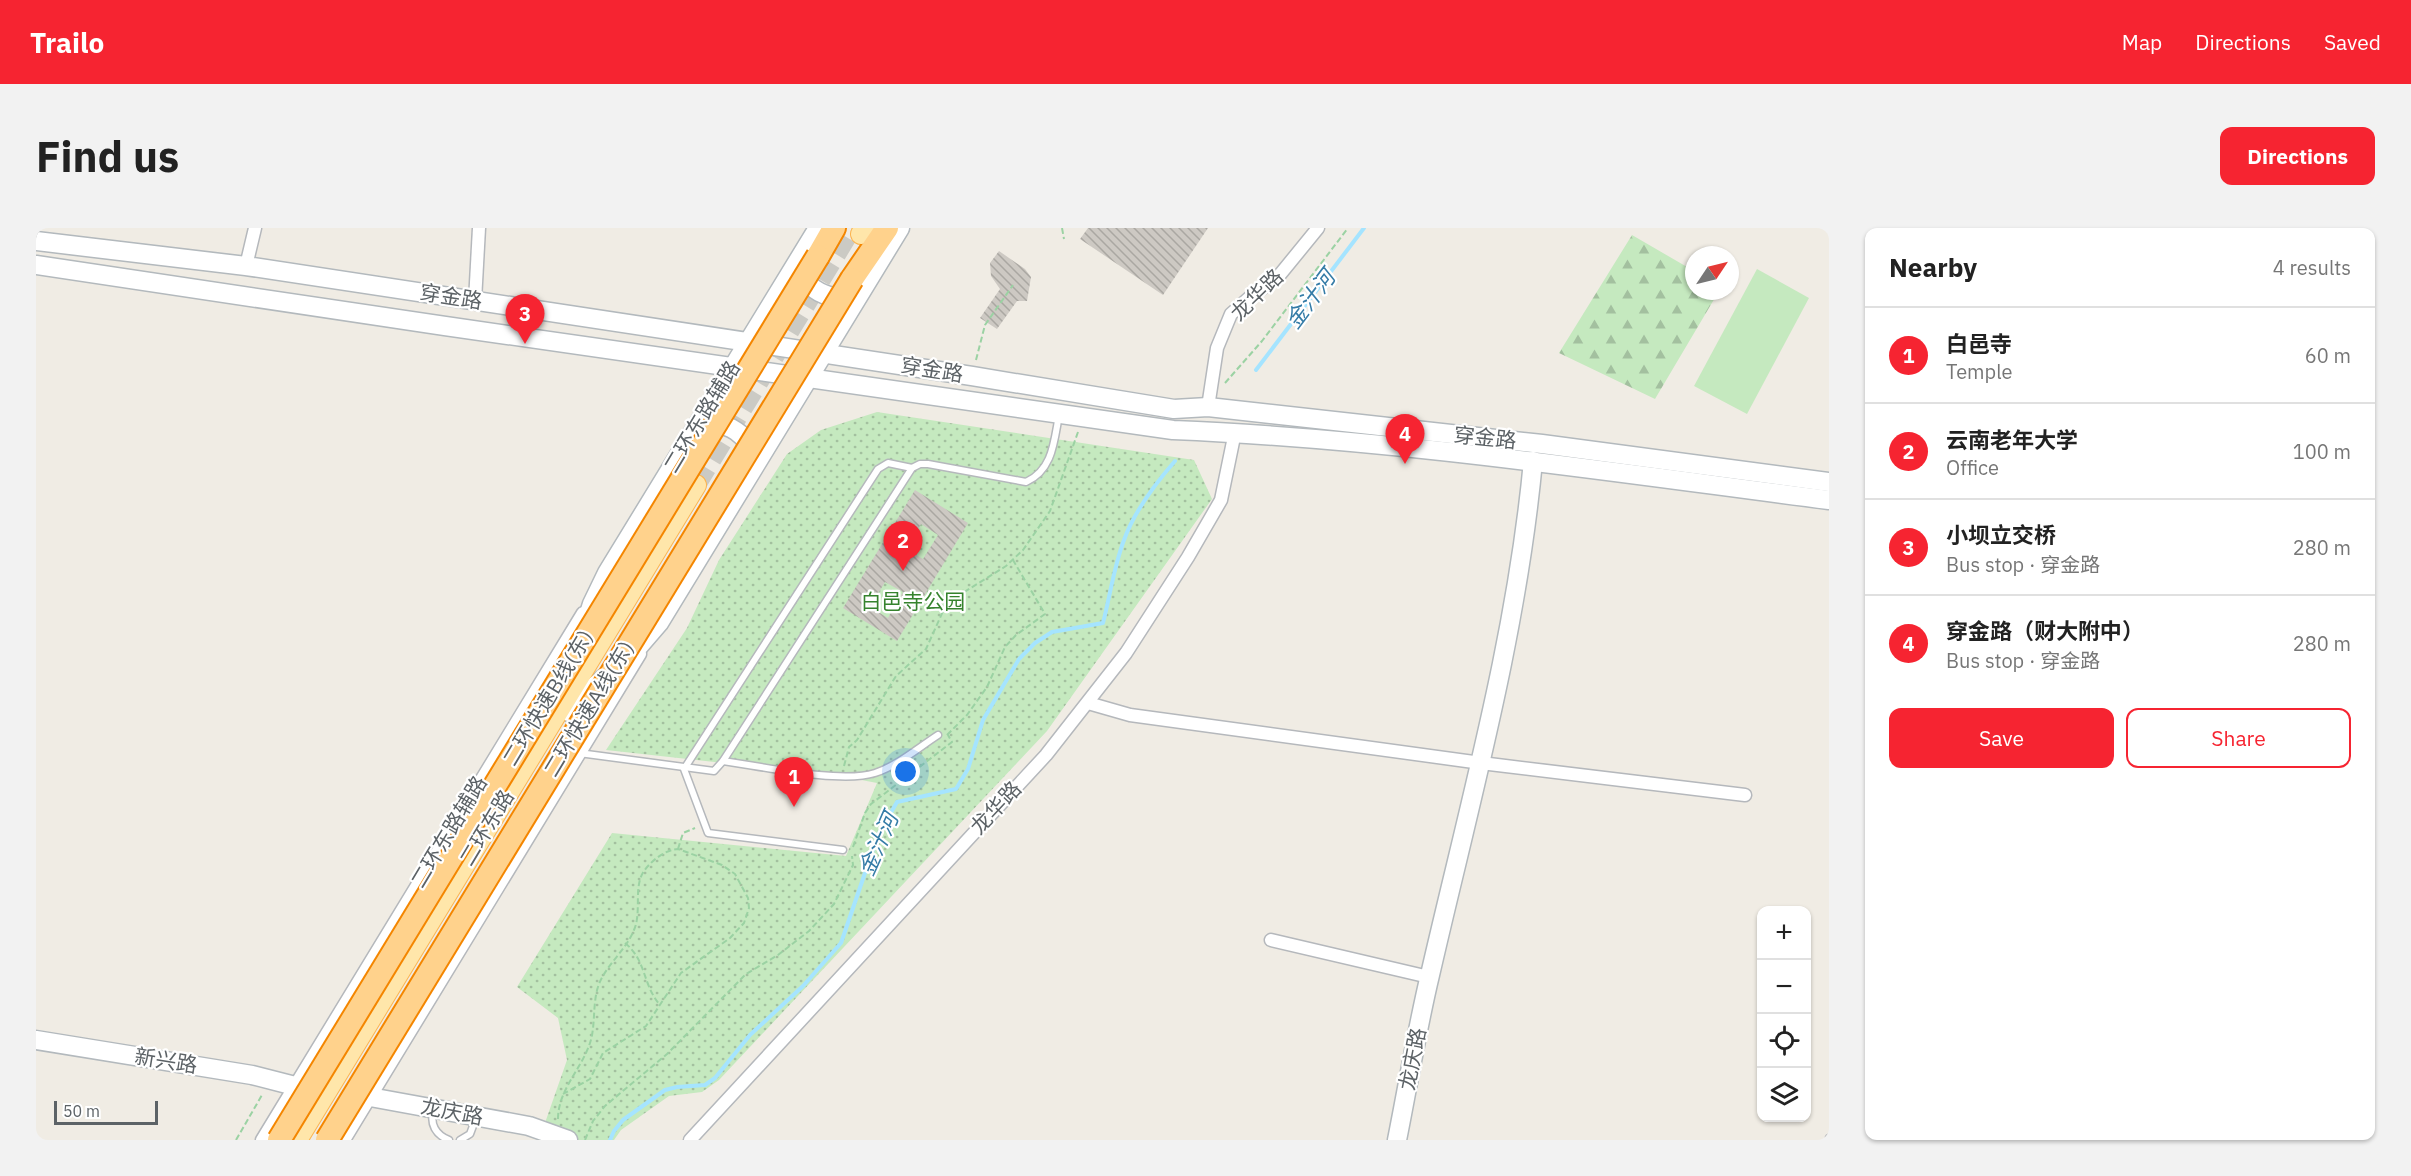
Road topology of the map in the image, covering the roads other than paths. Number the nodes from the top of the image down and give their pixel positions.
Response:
1 (255, 228) edge
2 (479, 228) edge
3 (818, 228) edge
4 (834, 228) edge
5 (885, 228) edge
6 (900, 228) edge
7 (1318, 228) edge
8 (36, 241) edge
9 (812, 252) junction
10 (36, 265) edge
11 (246, 266) junction
12 (858, 282) junction
13 (475, 301) junction
14 (748, 342) junction
15 (823, 353) junction
16 (733, 367) junction
17 (808, 378) junction
18 (1208, 407) junction
19 (1059, 414) junction
20 (1235, 432) junction
21 (689, 439) junction
22 (1533, 461) junction
23 (912, 468) junction
24 (748, 477) junction
25 (1829, 482) edge
26 (701, 487) tunnel mouth
27 (1829, 500) edge
28 (607, 573) junction
29 (666, 611) junction
30 (1088, 703) junction
31 (565, 710) junction
32 (938, 735) road end
33 (579, 753) junction
34 (723, 761) junction
35 (1481, 763) junction
36 (684, 769) junction
37 (1745, 795) dead end
38 (843, 850) dead end
39 (1271, 940) dead end
40 (1430, 977) junction
41 (36, 1041) edge
42 (295, 1086) junction
43 (370, 1097) junction
44 (435, 1109) junction
45 (476, 1117) junction
46 (563, 1138) edge
47 (463, 1139) edge
48 (262, 1140) edge
49 (279, 1140) edge
50 (297, 1140) edge
51 (309, 1140) edge
52 (327, 1140) edge
53 (344, 1140) edge
54 (447, 1140) edge
55 (690, 1140) edge
56 (1397, 1140) edge

1 - 11 street
2 - 13 street
3 - 9 main road, 二环东路辅路
4 - 9 highway, 二环快速B线(东)
5 - 12 highway, 二环快速A线(东)
6 - 12 main road
7 - 18 street, 龙华路
8 - 11 main road, 穿金路
9 - 12 main road
9 - 14 main road, 二环东路辅路
9 - 49 highway, 二环快速B线(东), bridge
10 - 16 main road, 穿金路
11 - 13 main road, 穿金路
12 - 15 main road
12 - 52 highway, 二环快速A线(东), bridge
13 - 14 main road, 穿金路
14 - 15 main road, 穿金路
14 - 16 main road, 二环东路辅路
15 - 17 main road
15 - 18 main road, 穿金路
16 - 17 main road, 穿金路
16 - 21 main road, 二环东路辅路
17 - 19 main road, 穿金路
17 - 24 main road
18 - 25 main road, 穿金路
19 - 20 main road, 穿金路
19 - 23 lane
20 - 22 main road, 穿金路
20 - 30 street, 龙华路
21 - 24 main road
21 - 28 main road, 二环东路辅路
22 - 27 main road, 穿金路
22 - 35 main road, 龙庆路
23 - 34 lane
23 - 36 lane
24 - 29 main road
26 - 31 main road, 二环东路
28 - 31 main road
28 - 42 street, 二环东路辅路
29 - 31 main road
29 - 33 street
30 - 35 street
30 - 55 street, 龙华路
31 - 50 main road, 二环东路
31 - 51 main road, 二环东路
32 - 34 lane
33 - 36 lane
33 - 43 street
34 - 36 lane
35 - 37 street
35 - 40 main road, 龙庆路
36 - 38 lane
39 - 40 street
40 - 56 main road, 龙庆路
41 - 42 main road, 新兴路
42 - 48 street, 二环东路辅路
43 - 44 main road, 龙庆路
43 - 53 street
44 - 45 main road, 龙庆路
44 - 54 lane
45 - 46 main road, 龙庆路
45 - 47 lane

